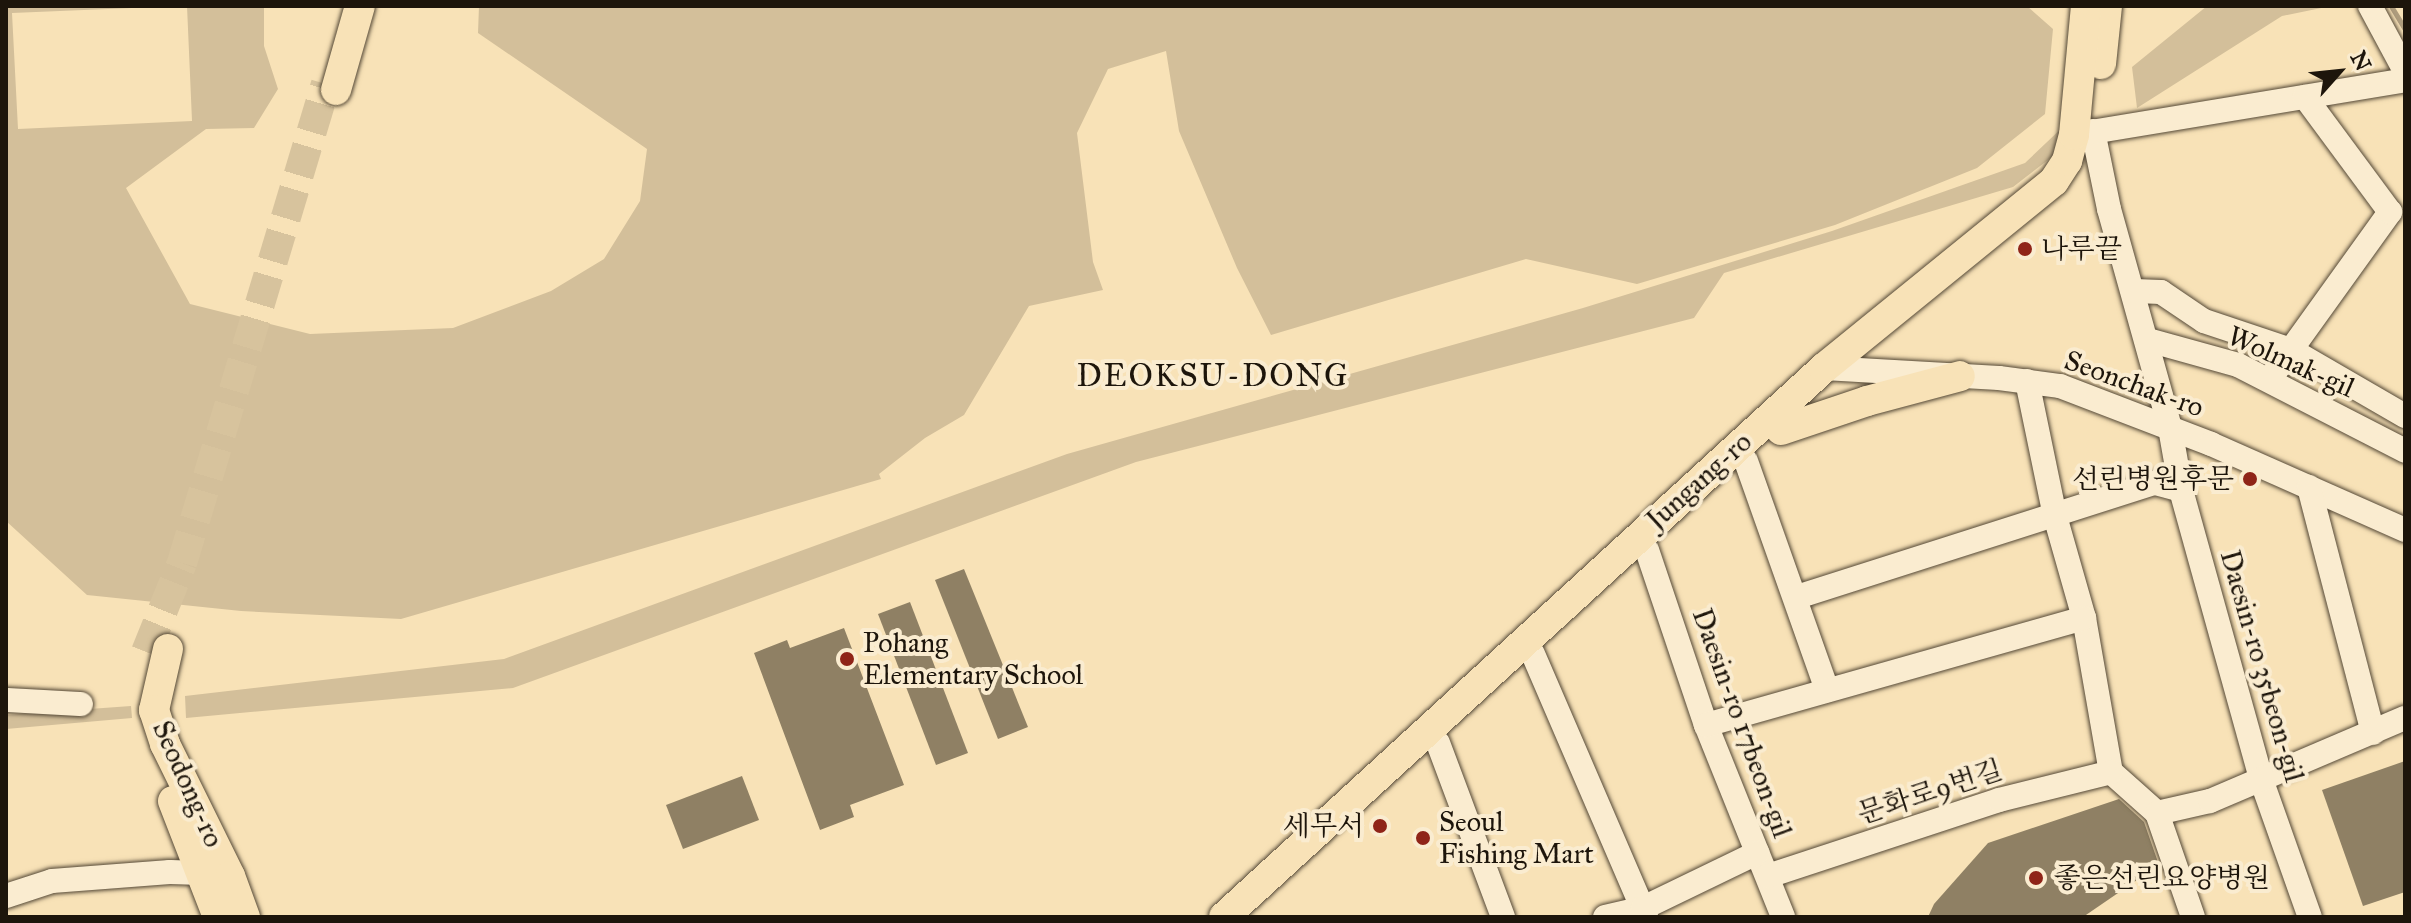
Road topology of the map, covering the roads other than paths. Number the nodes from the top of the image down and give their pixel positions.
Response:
1 (353, 6) edge
2 (360, 6) edge
3 (2086, 6) edge
4 (2107, 6) edge
5 (2370, 6) edge
6 (2405, 71) edge
7 (2405, 80) edge
8 (2305, 97) junction
9 (2084, 133) junction
10 (2135, 291) junction
11 (2148, 340) junction
12 (2291, 350) junction
13 (1836, 369) junction
14 (1960, 376) junction
15 (2270, 379) junction
16 (2027, 381) junction
17 (2405, 416) edge
18 (2170, 428) junction
19 (1781, 430) junction
20 (2405, 451) edge
21 (1746, 461) junction
22 (2309, 487) junction
23 (2181, 490) junction
24 (2055, 516) junction
25 (2405, 530) edge
26 (1647, 550) junction
27 (1797, 597) junction
28 (2084, 618) junction
29 (1533, 654) junction
30 (1827, 690) junction
31 (6, 700) edge
32 (81, 704) dead end
33 (2405, 718) edge
34 (1706, 725) junction
35 (2373, 733) junction
36 (1438, 743) junction
37 (2111, 772) junction
38 (2261, 779) junction
39 (2157, 813) junction
40 (1757, 853) junction
41 (202, 873) junction
42 (1768, 876) junction
43 (6, 896) edge
44 (1644, 913) edge
45 (218, 917) edge
46 (245, 917) edge
47 (1224, 917) edge
48 (1250, 917) edge
49 (1503, 917) edge
50 (1605, 917) edge
51 (1783, 917) edge
52 (2193, 917) edge
53 (2310, 917) edge

1 - 2 main road
3 - 9 main road, Jungang-ro
4 - 9 main road, Jungang-ro
5 - 6 street
7 - 8 street
8 - 9 street
8 - 12 street
9 - 10 street, Daesin-ro 35beon-gil
9 - 13 main road, Jungang-ro
10 - 11 street, Daesin-ro 35beon-gil
10 - 12 street
11 - 15 street, Wolmak-gil
11 - 18 street, Daesin-ro 35beon-gil
12 - 15 street
12 - 17 street
13 - 14 street, Seonchak-ro
13 - 19 main road, Jungang-ro
13 - 47 main road, Jungang-ro
14 - 16 street, Seonchak-ro
14 - 19 main road
15 - 20 street, Wolmak-gil
16 - 18 street, Seonchak-ro
16 - 24 street
18 - 22 street, Seonchak-ro
18 - 23 street, Daesin-ro 35beon-gil
19 - 21 main road, Jungang-ro
21 - 26 main road, Jungang-ro
21 - 27 street
22 - 25 street, Seonchak-ro
22 - 35 street
23 - 24 street
23 - 38 street, Daesin-ro 35beon-gil
24 - 27 street
24 - 28 street
26 - 29 main road, Jungang-ro
26 - 34 street, Daesin-ro 17beon-gil
27 - 30 street
28 - 30 street
28 - 37 street
29 - 36 main road, Jungang-ro
29 - 44 street
30 - 34 street
31 - 32 street
33 - 35 street
34 - 40 street, Daesin-ro 17beon-gil
35 - 38 street
36 - 48 main road, Jungang-ro
36 - 49 street
37 - 39 street
37 - 42 street, 문화로9번길
38 - 39 street
38 - 53 street, Daesin-ro 35beon-gil
39 - 52 street
40 - 42 street, Daesin-ro 17beon-gil
40 - 44 street
41 - 43 street
41 - 45 main road, Seodong-ro
41 - 46 main road, Seodong-ro
42 - 51 street, Daesin-ro 17beon-gil
44 - 50 street

